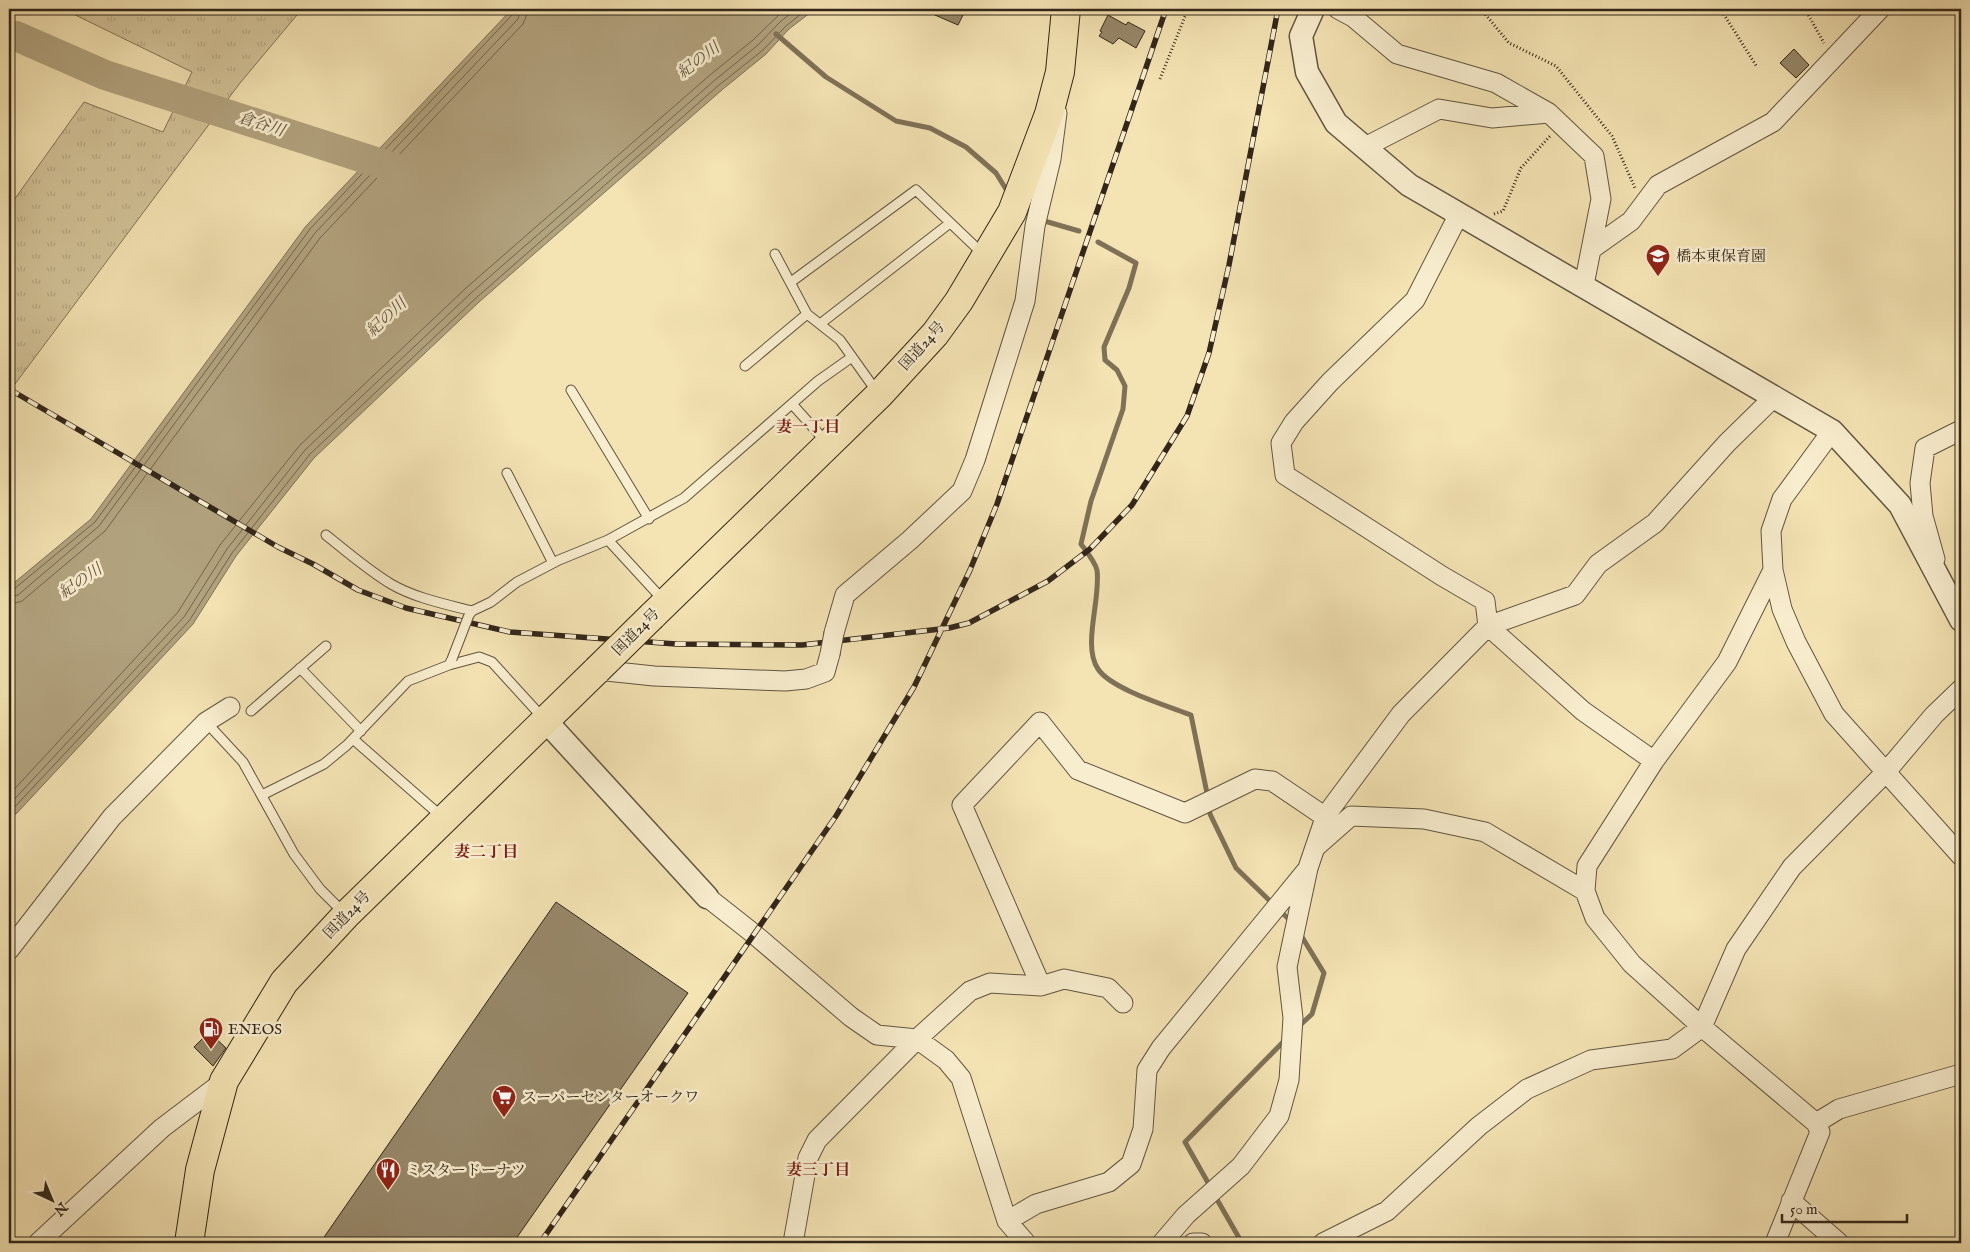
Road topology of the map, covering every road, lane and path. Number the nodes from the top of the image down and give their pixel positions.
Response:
1 (294, 9) edge
2 (1066, 9) edge
3 (1188, 9) edge
4 (1313, 9) edge
5 (1338, 9) edge
6 (1480, 9) edge
7 (1727, 9) edge
8 (1805, 9) edge
9 (1880, 9) edge
10 (298, 11) dead end
11 (1833, 59) junction
12 (1757, 67) dead end
13 (1160, 79) dead end
14 (1056, 87) junction
15 (1555, 119) junction
16 (1365, 147) junction
17 (1643, 205) junction
18 (1465, 217) junction
19 (950, 223) junction
20 (1593, 248) junction
21 (776, 254) dead end
22 (986, 257) junction
23 (791, 282) junction
24 (1584, 284) junction
25 (807, 314) junction
26 (820, 324) junction
27 (852, 357) junction
28 (746, 366) dead end
29 (571, 390) dead end
30 (878, 394) junction
31 (1775, 396) junction
32 (792, 404) junction
33 (1961, 430) edge
34 (1832, 431) junction
35 (828, 443) junction
36 (507, 473) dead end
37 (649, 518) junction
38 (326, 535) dead end
39 (608, 540) junction
40 (553, 563) junction
41 (1773, 570) junction
42 (1941, 582) junction
43 (659, 609) junction
44 (471, 613) junction
45 (1961, 620) edge
46 (1488, 626) junction
47 (326, 646) dead end
48 (451, 662) junction
49 (300, 668) junction
50 (597, 670) junction
51 (1961, 689) edge
52 (230, 707) dead end
53 (250, 711) dead end
54 (545, 720) junction
55 (206, 722) junction
56 (361, 731) junction
57 (353, 739) junction
58 (1654, 761) junction
59 (1885, 773) junction
60 (262, 795) junction
61 (1326, 815) junction
62 (444, 818) junction
63 (1315, 848) junction
64 (1961, 856) edge
65 (1308, 868) junction
66 (1585, 891) junction
67 (707, 896) joint
68 (346, 915) junction
69 (9, 950) edge
70 (1041, 986) junction
71 (1123, 1003) dead end
72 (1702, 1027) junction
73 (917, 1039) junction
74 (1961, 1074) edge
75 (224, 1082) junction
76 (1816, 1123) junction
77 (1791, 1201) junction
78 (1007, 1221) junction
79 (38, 1243) edge
80 (189, 1243) edge
81 (793, 1243) edge
82 (1026, 1243) edge
83 (1162, 1243) edge
84 (1193, 1243) edge
85 (1202, 1243) edge
86 (1324, 1243) edge
87 (1328, 1243) edge
88 (1775, 1243) edge
89 (1839, 1243) edge

1 - 10 path
2 - 14 highway, 国道24号
3 - 13 path
4 - 16 street
5 - 15 street
6 - 17 path
7 - 12 path
8 - 11 path
9 - 11 street
11 - 17 street
14 - 22 highway, 国道24号
14 - 50 street, bridge
15 - 16 street
15 - 18 path
15 - 20 street
16 - 18 street
17 - 20 street
18 - 24 street
18 - 46 street
19 - 22 lane
19 - 23 lane
19 - 26 lane
20 - 24 street
21 - 23 lane
22 - 30 highway, 国道24号
23 - 25 lane
24 - 31 street
25 - 26 lane
25 - 28 lane
26 - 27 lane
27 - 30 lane
27 - 32 lane
29 - 37 lane
30 - 35 highway, 国道24号
31 - 34 street
31 - 46 street
32 - 35 lane
32 - 37 lane
33 - 42 street
34 - 41 street
34 - 42 street
35 - 43 highway, 国道24号
36 - 40 lane
37 - 39 lane
38 - 44 lane
39 - 40 lane
39 - 43 lane
40 - 44 lane
41 - 58 street
41 - 59 street
42 - 45 street
43 - 50 highway, 国道24号, bridge
44 - 48 lane, bridge
46 - 58 street
46 - 61 street
47 - 49 lane
48 - 54 lane
48 - 56 lane
49 - 53 lane
49 - 56 lane
50 - 54 highway, 国道24号
51 - 59 street
52 - 55 street
54 - 62 highway, 国道24号
54 - 67 street
55 - 60 lane
55 - 69 street
56 - 57 lane
57 - 60 lane
57 - 62 lane
58 - 66 street
59 - 64 street
59 - 72 street
60 - 68 lane
61 - 63 street
61 - 70 street
62 - 68 highway, 国道24号
63 - 65 street
63 - 66 street
65 - 78 street
65 - 83 street
66 - 72 street
67 - 73 street
68 - 75 highway, 国道24号
70 - 71 street
70 - 73 street
72 - 76 street
72 - 87 street
73 - 78 street
73 - 81 street
74 - 76 street
75 - 79 street
75 - 80 highway, 国道24号
76 - 77 street
77 - 88 street
77 - 89 street
78 - 82 street
84 - 85 street
86 - 87 street

